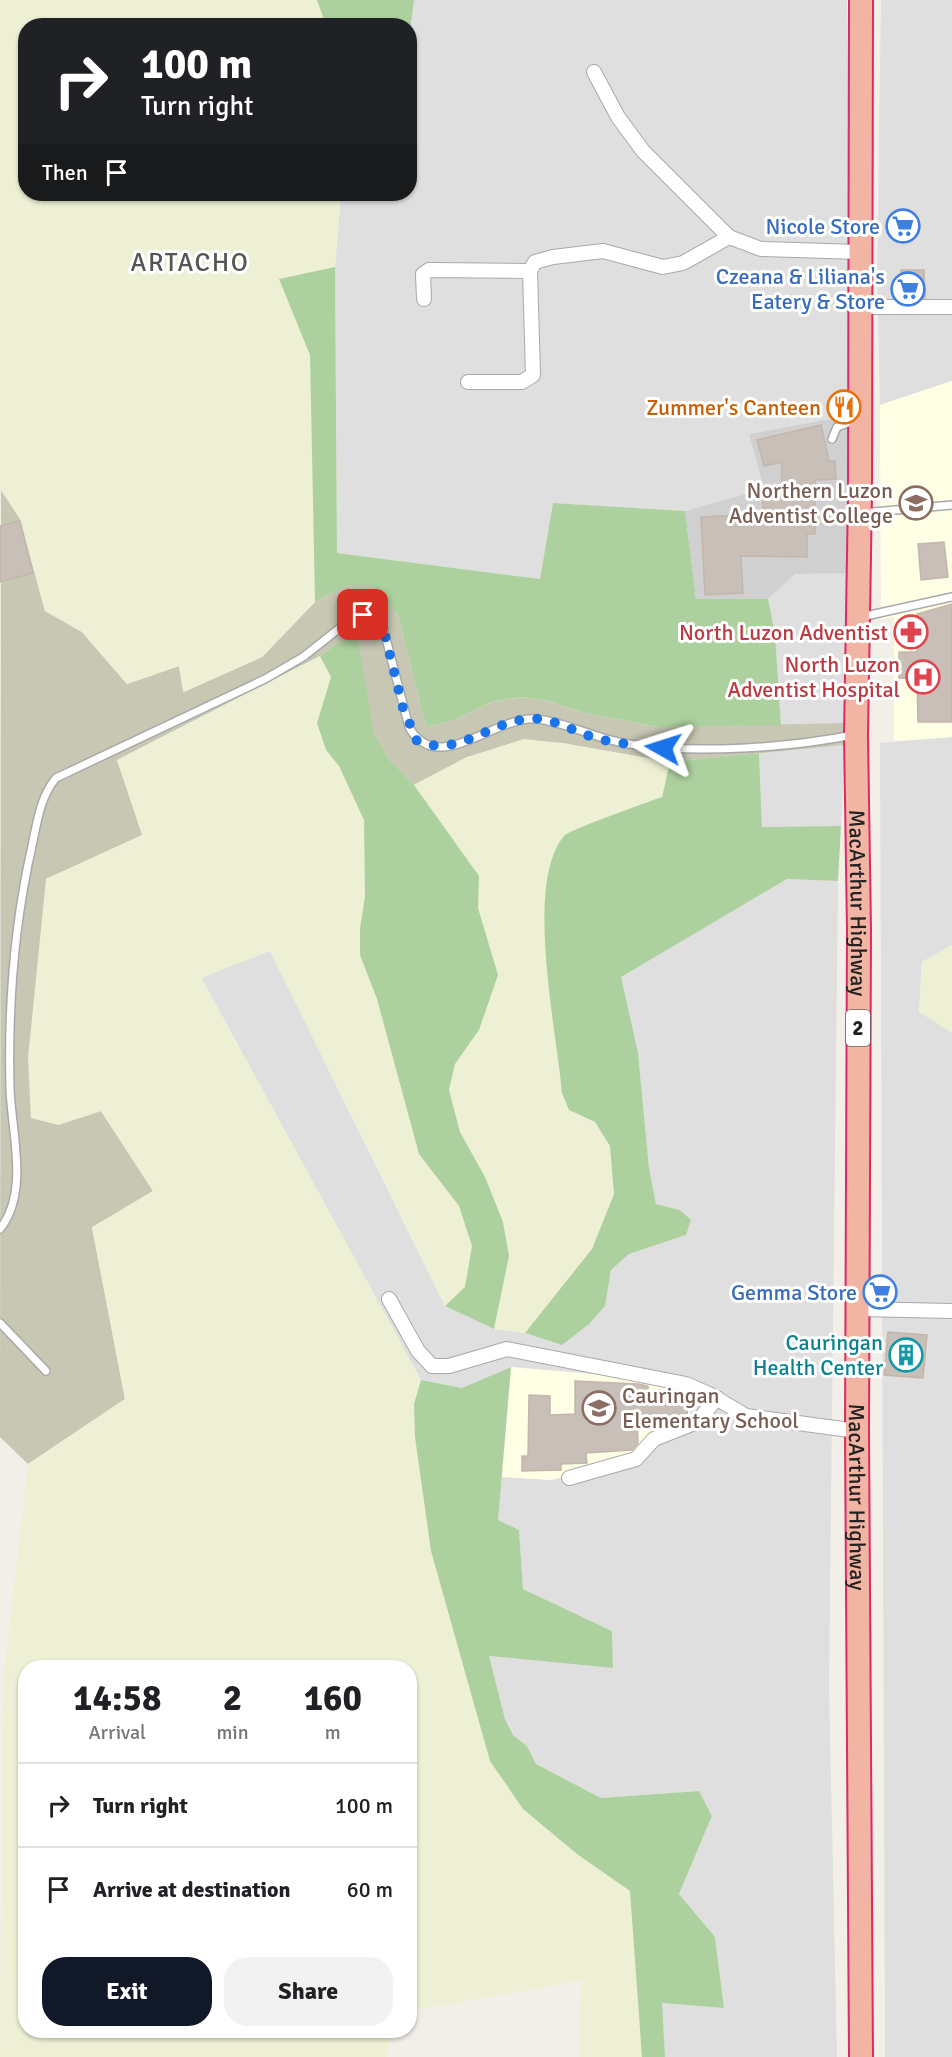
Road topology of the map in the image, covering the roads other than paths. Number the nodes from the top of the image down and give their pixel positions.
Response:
1 (861, 0) edge
2 (594, 72) dead end
3 (729, 237) junction
4 (859, 252) junction
5 (531, 271) junction
6 (424, 299) dead end
7 (859, 306) junction
8 (952, 307) edge
9 (468, 382) dead end
10 (861, 418) junction
11 (832, 439) dead end
12 (952, 505) edge
13 (860, 513) junction
14 (952, 597) edge
15 (858, 618) junction
16 (856, 735) junction
17 (0, 1229) edge
18 (389, 1299) dead end
19 (858, 1309) junction
20 (952, 1311) edge
21 (0, 1323) edge
22 (46, 1371) dead end
23 (717, 1398) junction
24 (857, 1431) junction
25 (568, 1478) dead end
26 (861, 2057) edge

1 - 4 highway, MacArthur Highway / 2
2 - 3 street
3 - 4 street
3 - 5 street
4 - 7 highway, MacArthur Highway / 2
5 - 6 street
5 - 9 street
7 - 8 street
7 - 10 highway, MacArthur Highway / 2
10 - 11 lane
10 - 13 highway, MacArthur Highway / 2
12 - 13 lane
13 - 15 highway, MacArthur Highway / 2
14 - 15 lane
15 - 16 highway, MacArthur Highway / 2
16 - 17 lane
16 - 19 highway, MacArthur Highway / 2
18 - 23 street
19 - 20 street
19 - 24 highway, MacArthur Highway / 2
21 - 22 lane
23 - 24 street
23 - 25 street
24 - 26 highway, MacArthur Highway / 2

